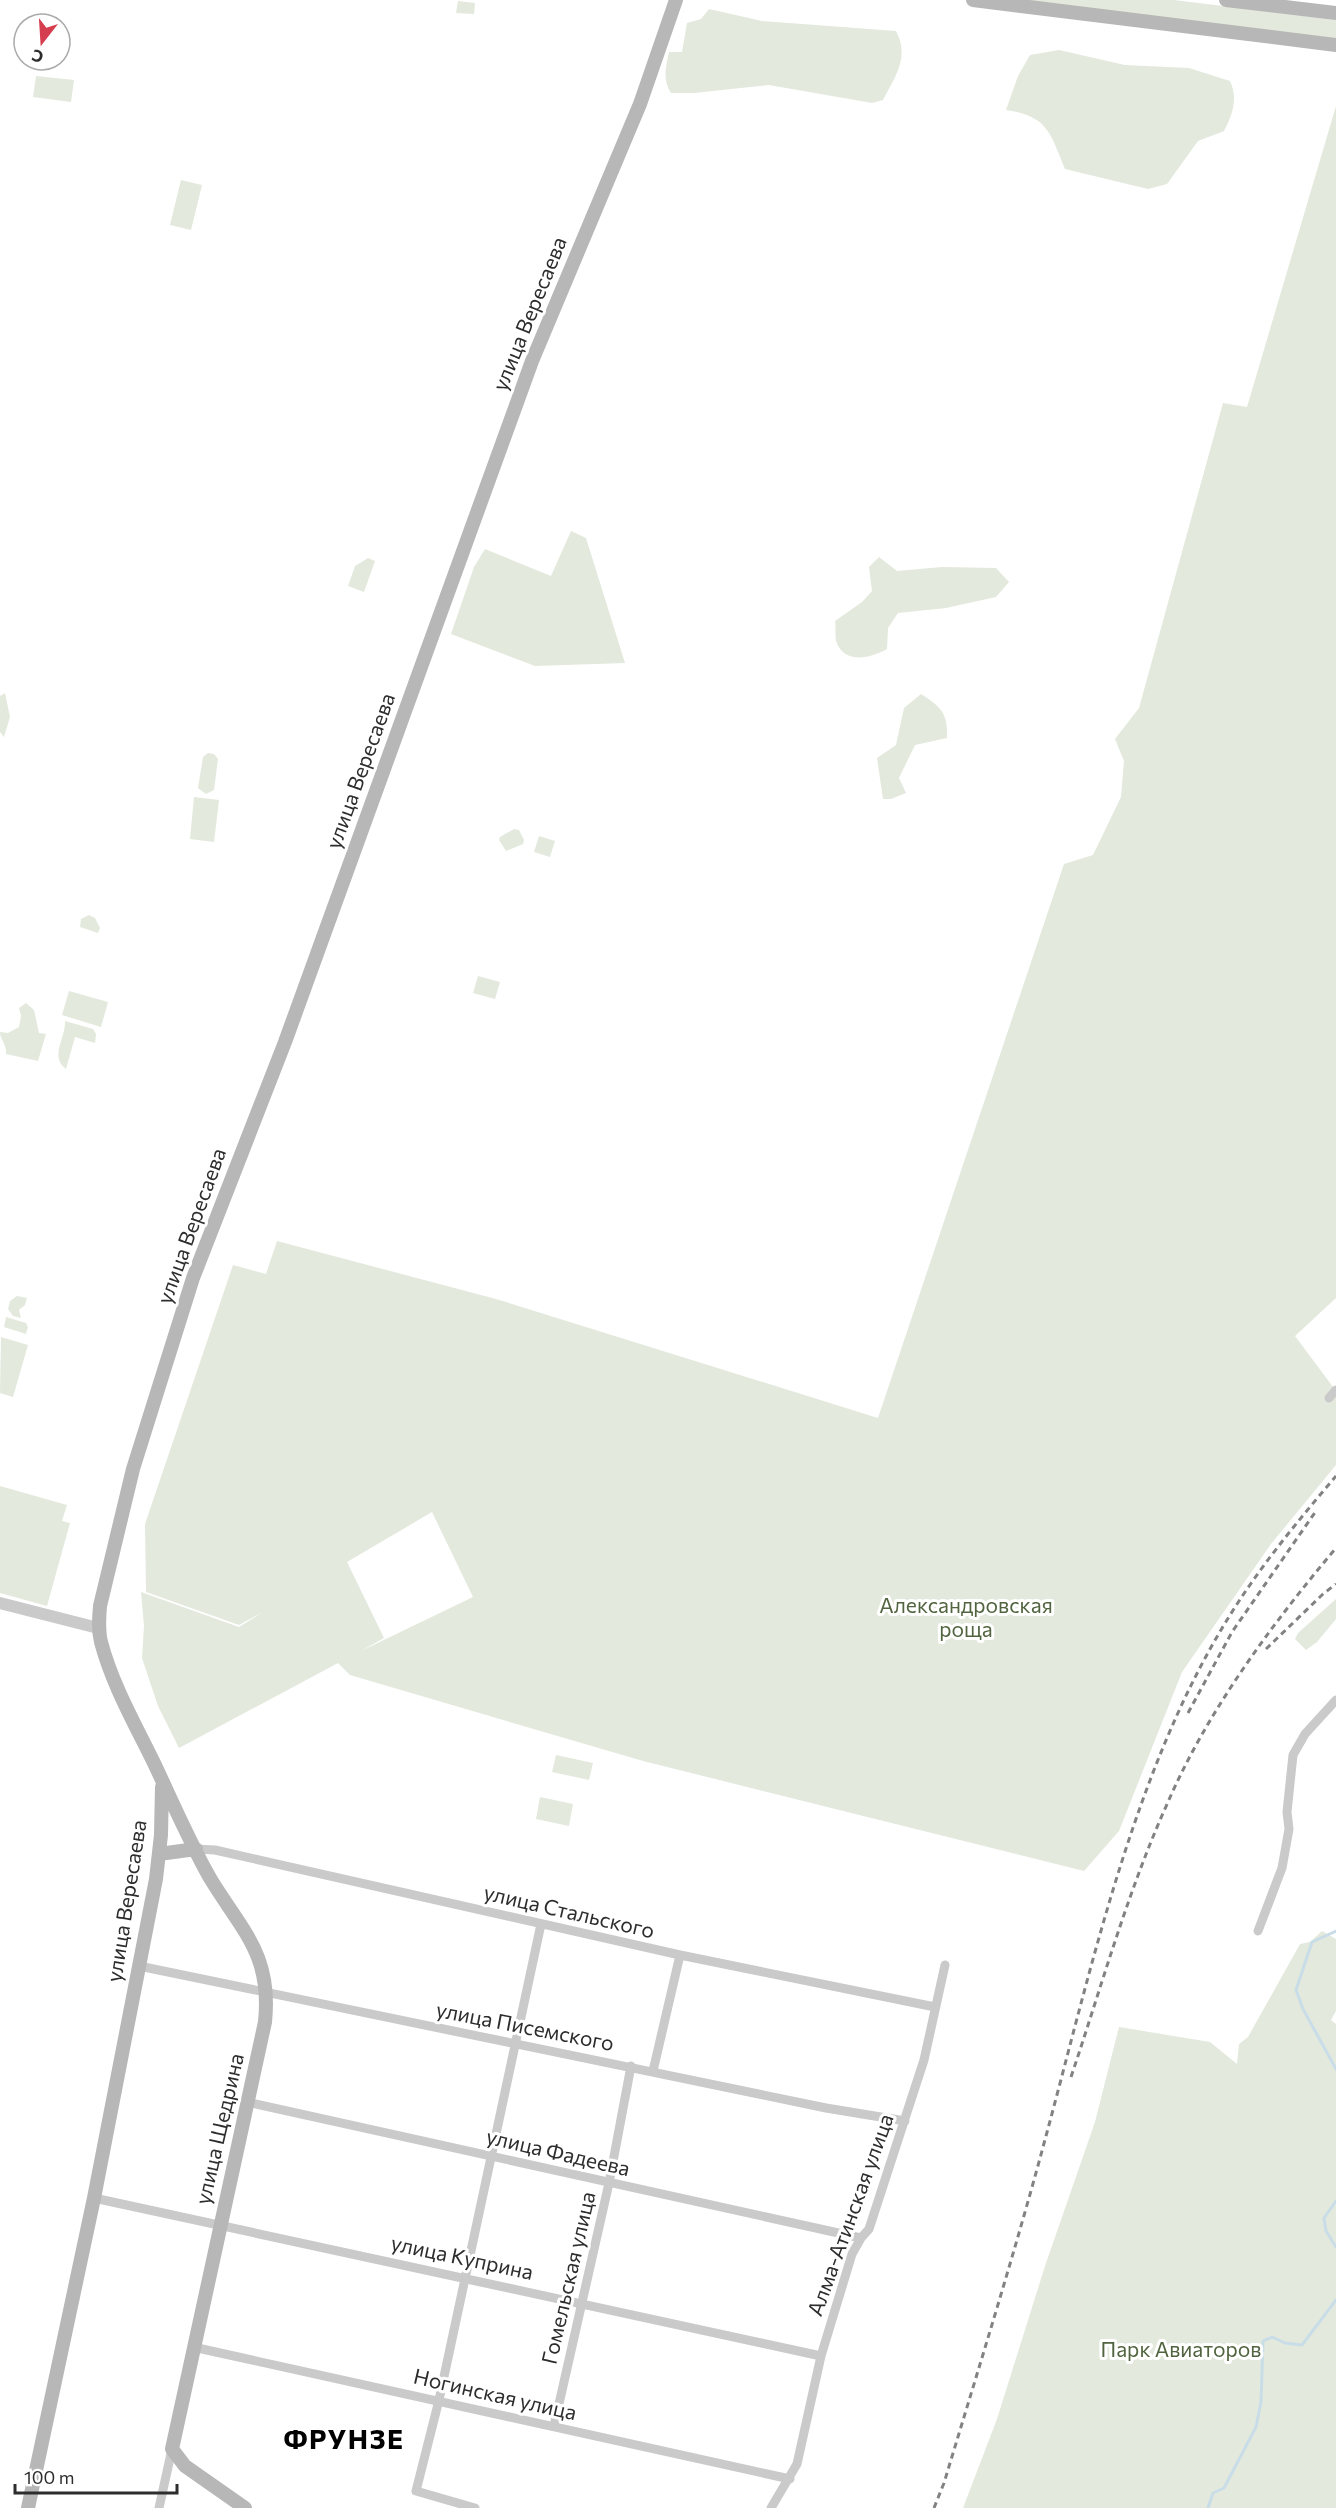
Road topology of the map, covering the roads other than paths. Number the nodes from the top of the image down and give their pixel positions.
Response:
1 (676, 0) edge
2 (973, 0) edge
3 (1226, 0) edge
4 (1336, 13) edge
5 (1336, 45) edge
6 (1336, 1390) edge
7 (1329, 1398) dead end
8 (0, 1603) edge
9 (98, 1628) junction
10 (1336, 1700) edge
11 (161, 1779) junction
12 (196, 1850) junction
13 (159, 1854) junction
14 (541, 1924) junction
15 (1258, 1931) dead end
16 (680, 1955) junction
17 (945, 1965) dead end
18 (139, 1966) junction
19 (266, 1994) junction
20 (935, 2007) junction
21 (516, 2043) junction
22 (631, 2066) junction
23 (652, 2071) junction
24 (247, 2102) junction
25 (905, 2121) junction
26 (491, 2156) junction
27 (609, 2182) junction
28 (94, 2198) junction
29 (220, 2223) junction
30 (861, 2238) junction
31 (465, 2277) junction
32 (582, 2303) junction
33 (193, 2346) junction
34 (821, 2356) junction
35 (439, 2400) junction
36 (554, 2426) junction
37 (172, 2449) junction
38 (790, 2479) junction
39 (27, 2508) edge
40 (159, 2508) edge
41 (245, 2508) edge
42 (475, 2508) edge
43 (771, 2508) edge

1 - 9 main road, улица Вересаева
2 - 5 main road
3 - 4 main road
6 - 7 street
8 - 9 street
9 - 11 main road, улица Вересаева
10 - 15 street
11 - 12 main road, улица Щедрина
11 - 13 main road, улица Вересаева
12 - 13 main road
12 - 14 street, улица Стальского
12 - 19 main road, улица Щедрина
13 - 18 main road, улица Вересаева
14 - 16 street, улица Стальского
14 - 21 street
16 - 20 street, улица Стальского
16 - 23 street
17 - 20 street, Алма-Атинская улица
18 - 19 street, улица Писемского
18 - 28 main road, улица Вересаева
19 - 21 street, улица Писемского
19 - 24 main road, улица Щедрина
20 - 25 street, Алма-Атинская улица
21 - 22 street, улица Писемского
21 - 26 street
22 - 23 street, улица Писемского
22 - 27 street, Гомельская улица
23 - 25 street, улица Писемского
24 - 26 street, улица Фадеева
24 - 29 main road, улица Щедрина
25 - 30 street, Алма-Атинская улица
26 - 27 street, улица Фадеева
26 - 31 street
27 - 30 street, улица Фадеева
27 - 32 street, Гомельская улица
28 - 29 street, улица Куприна
28 - 39 main road, улица Вересаева
29 - 31 street, улица Куприна
29 - 33 main road, улица Щедрина
30 - 34 street, Алма-Атинская улица
31 - 32 street, улица Куприна
31 - 35 street
32 - 34 street, улица Куприна
32 - 36 street, Гомельская улица
33 - 35 street, Ногинская улица
33 - 37 main road, улица Щедрина
34 - 38 street, Алма-Атинская улица
35 - 36 street, Ногинская улица
35 - 42 street
36 - 38 street, Ногинская улица
37 - 40 street, улица Щедрина
37 - 41 main road
38 - 43 street, Алма-Атинская улица

